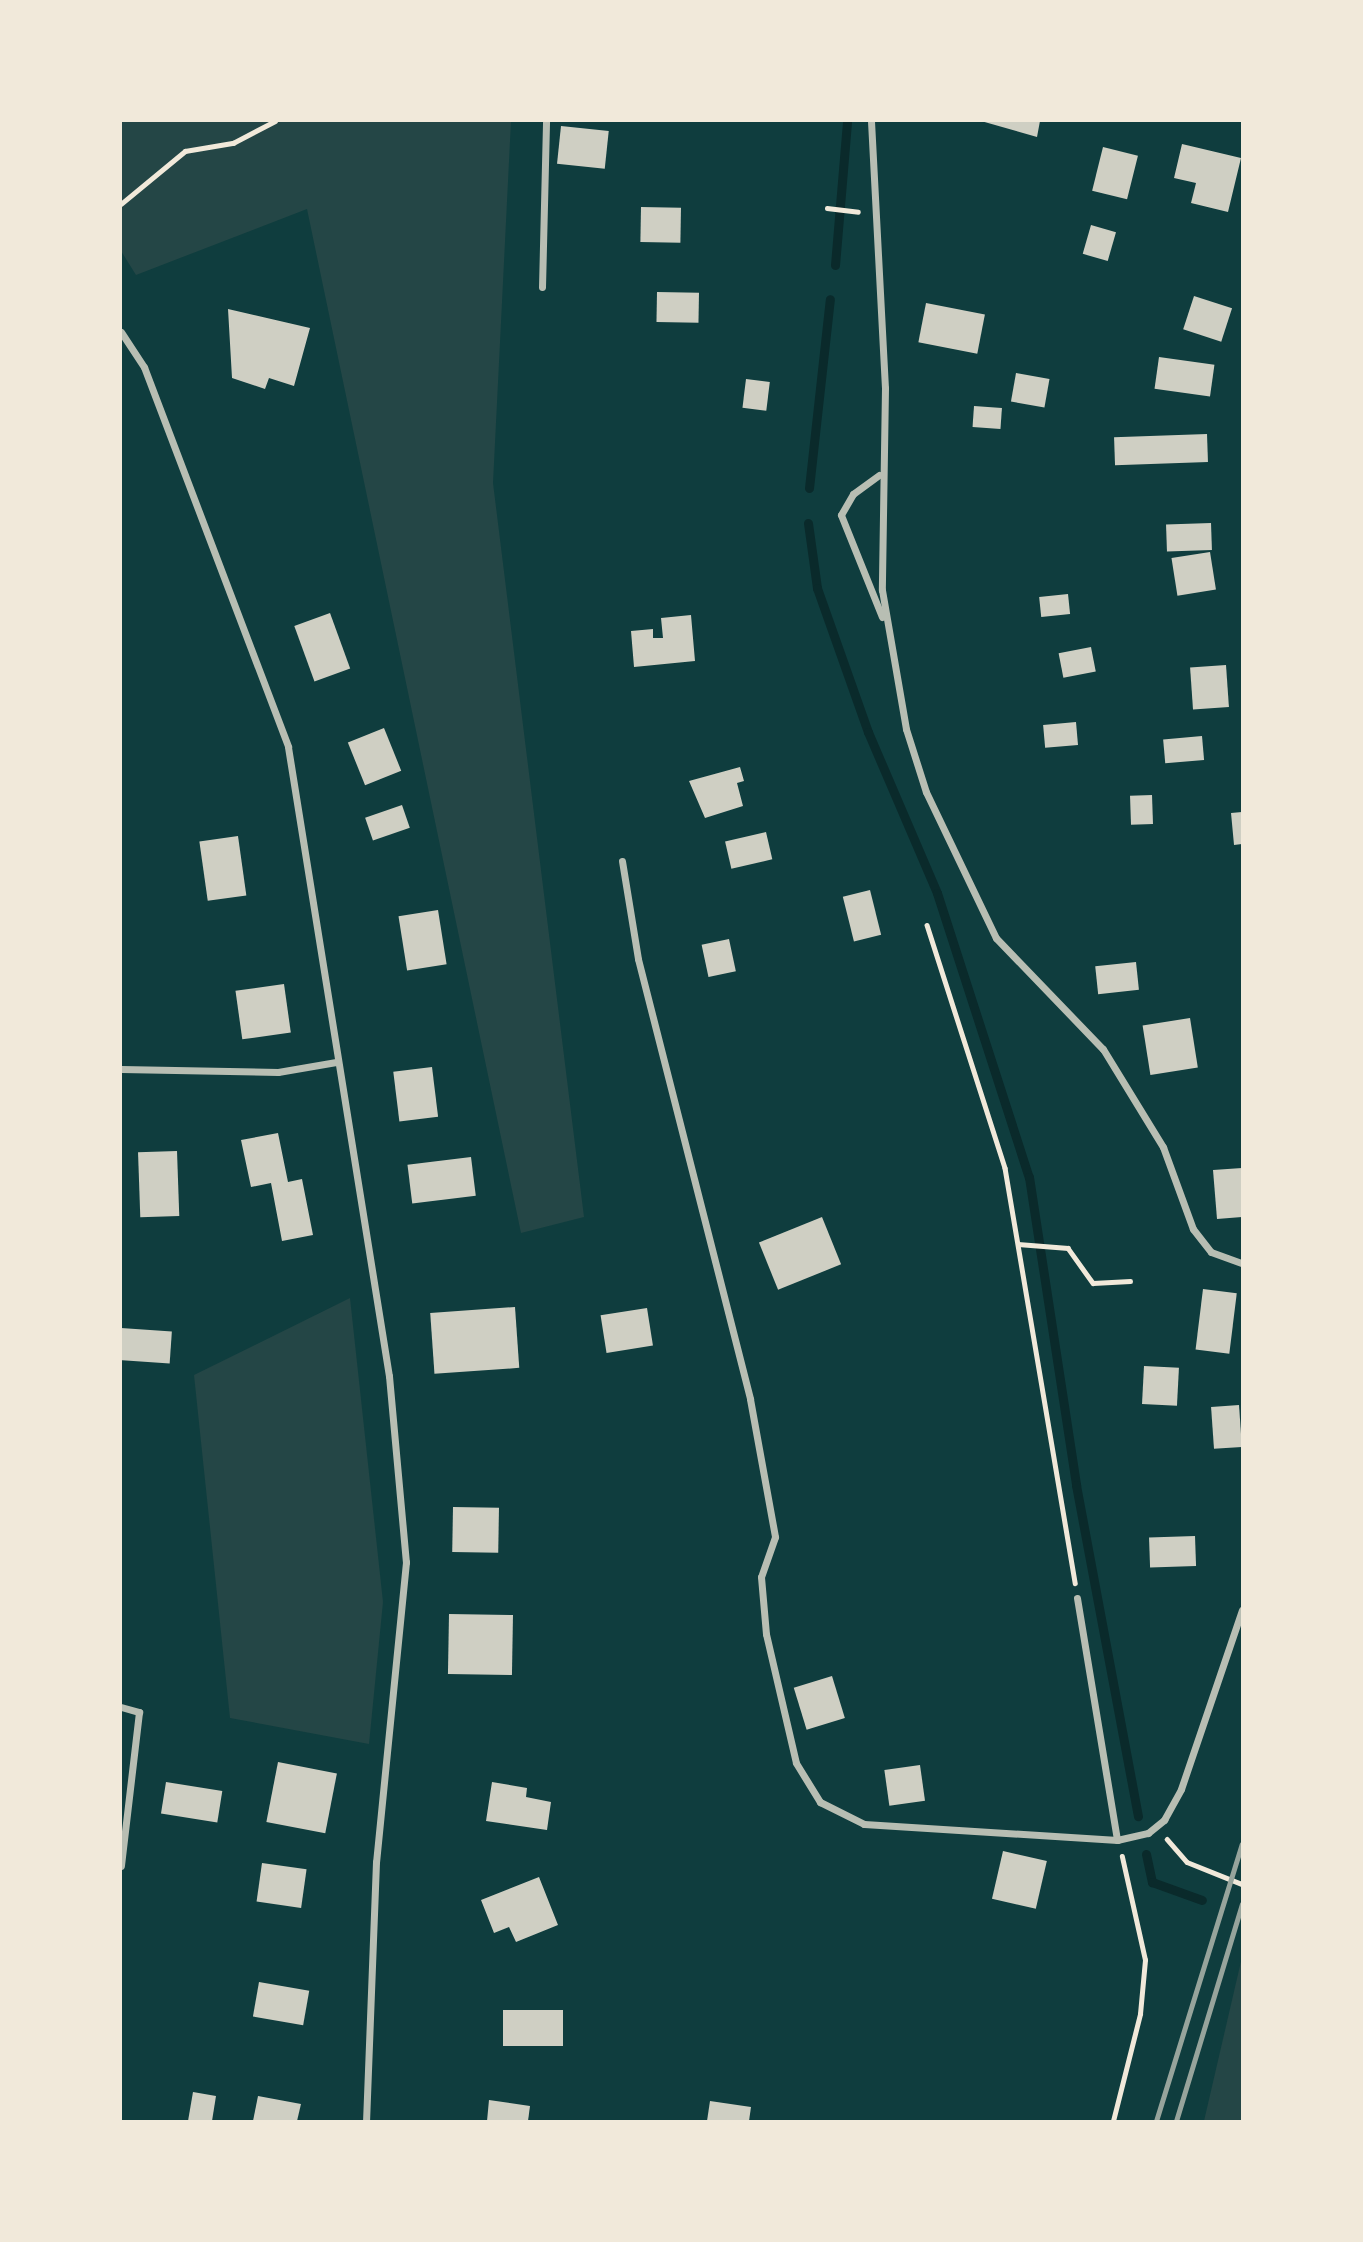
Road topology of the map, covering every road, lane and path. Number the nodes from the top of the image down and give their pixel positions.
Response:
1 (275, 121) edge
2 (546, 121) edge
3 (871, 121) edge
4 (121, 204) edge
5 (827, 208) dead end
6 (856, 211) dead end
7 (542, 287) dead end
8 (121, 332) edge
9 (879, 475) junction
10 (885, 624) junction
11 (622, 860) dead end
12 (927, 925) dead end
13 (336, 1062) junction
14 (121, 1069) edge
15 (1018, 1244) junction
16 (1242, 1263) edge
17 (1130, 1281) dead end
18 (1077, 1598) joint
19 (1242, 1610) edge
20 (121, 1707) edge
21 (1156, 1827) junction
22 (1117, 1840) junction
23 (121, 1866) edge
24 (1242, 1884) edge
25 (366, 2121) edge
26 (1113, 2121) edge

1 - 4 path
2 - 7 street
3 - 9 street
5 - 6 path
8 - 13 street
9 - 10 street
9 - 10 street
10 - 16 street
11 - 22 street
12 - 15 path
13 - 14 street
13 - 25 street
15 - 17 path
15 - 18 path
18 - 22 street
19 - 21 street
20 - 23 street
21 - 22 street
21 - 24 path
22 - 26 path

